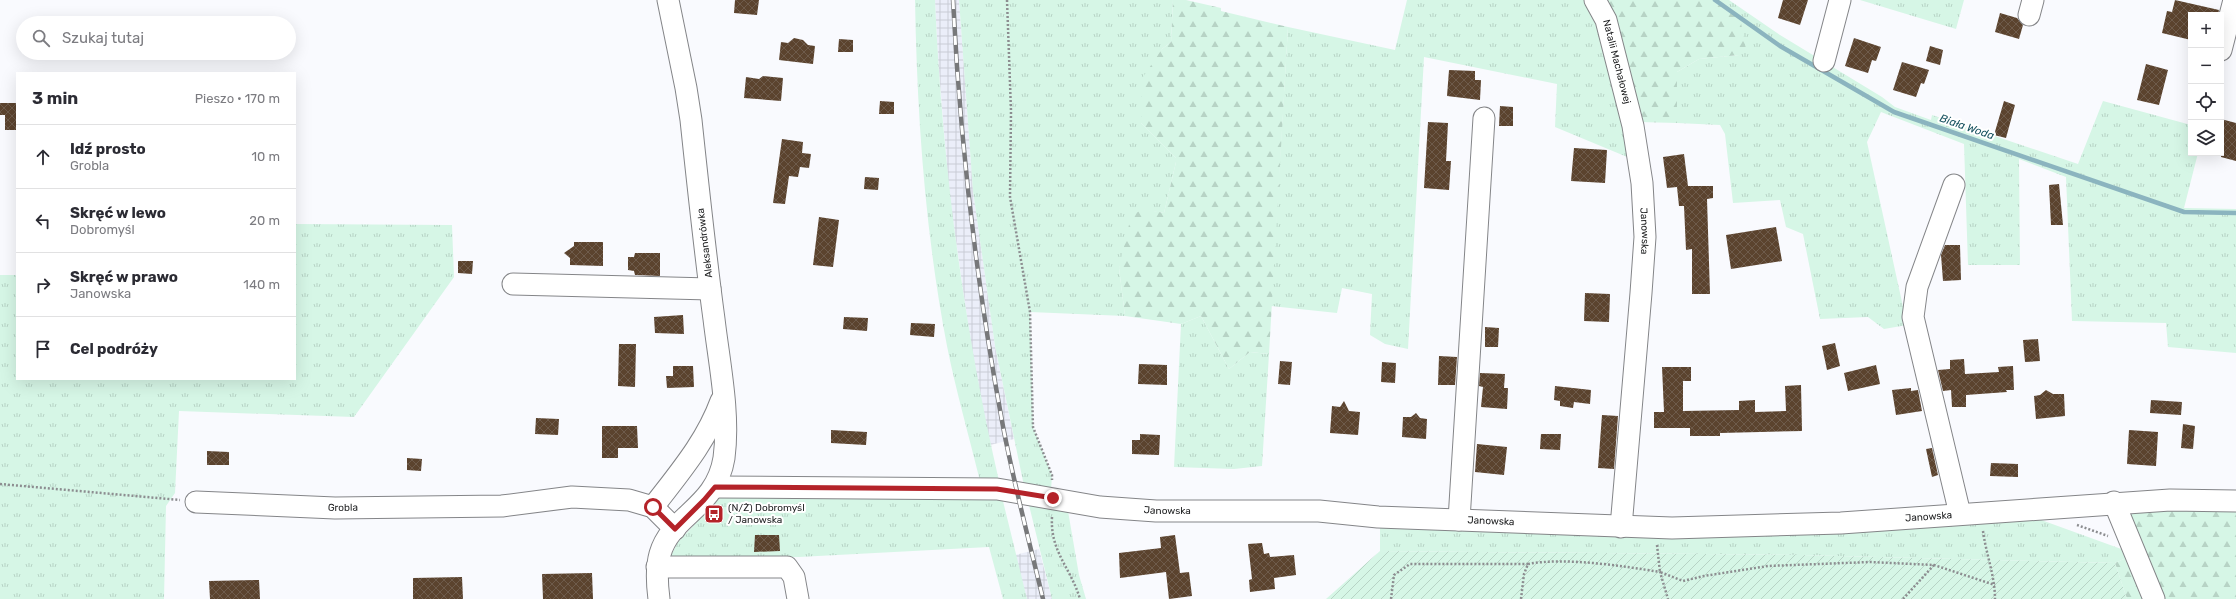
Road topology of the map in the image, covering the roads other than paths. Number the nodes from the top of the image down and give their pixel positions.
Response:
1 (668, 0) edge
2 (1595, 0) edge
3 (1840, 0) edge
4 (2234, 0) edge
5 (2222, 48) edge
6 (1824, 61) dead end
7 (1484, 118) dead end
8 (1633, 126) joint
9 (1954, 185) dead end
10 (513, 284) dead end
11 (710, 289) junction
12 (723, 397) junction
13 (715, 487) junction
14 (2236, 501) edge
15 (196, 502) road end
16 (2114, 502) junction
17 (653, 507) junction
18 (1970, 513) junction
19 (1460, 520) junction
20 (1620, 527) junction
21 (675, 529) junction
22 (657, 567) junction
23 (659, 599) edge
24 (798, 599) edge
25 (2154, 599) edge

1 - 11 street, Aleksandrówka
2 - 8 street, Natalii Machałowej
3 - 6 street
4 - 5 street
7 - 19 street
8 - 20 street, Janowska
9 - 18 street
10 - 11 street
11 - 12 street, Aleksandrówka
12 - 13 street, Aleksandrówka
12 - 17 street
13 - 19 street, Janowska
13 - 21 street
14 - 16 street, Janowska
15 - 17 street, Grobla
16 - 18 street, Janowska
16 - 25 street
17 - 21 street, Grobla
18 - 20 street, Janowska
19 - 20 street, Janowska
21 - 22 street
22 - 23 street
22 - 24 street

